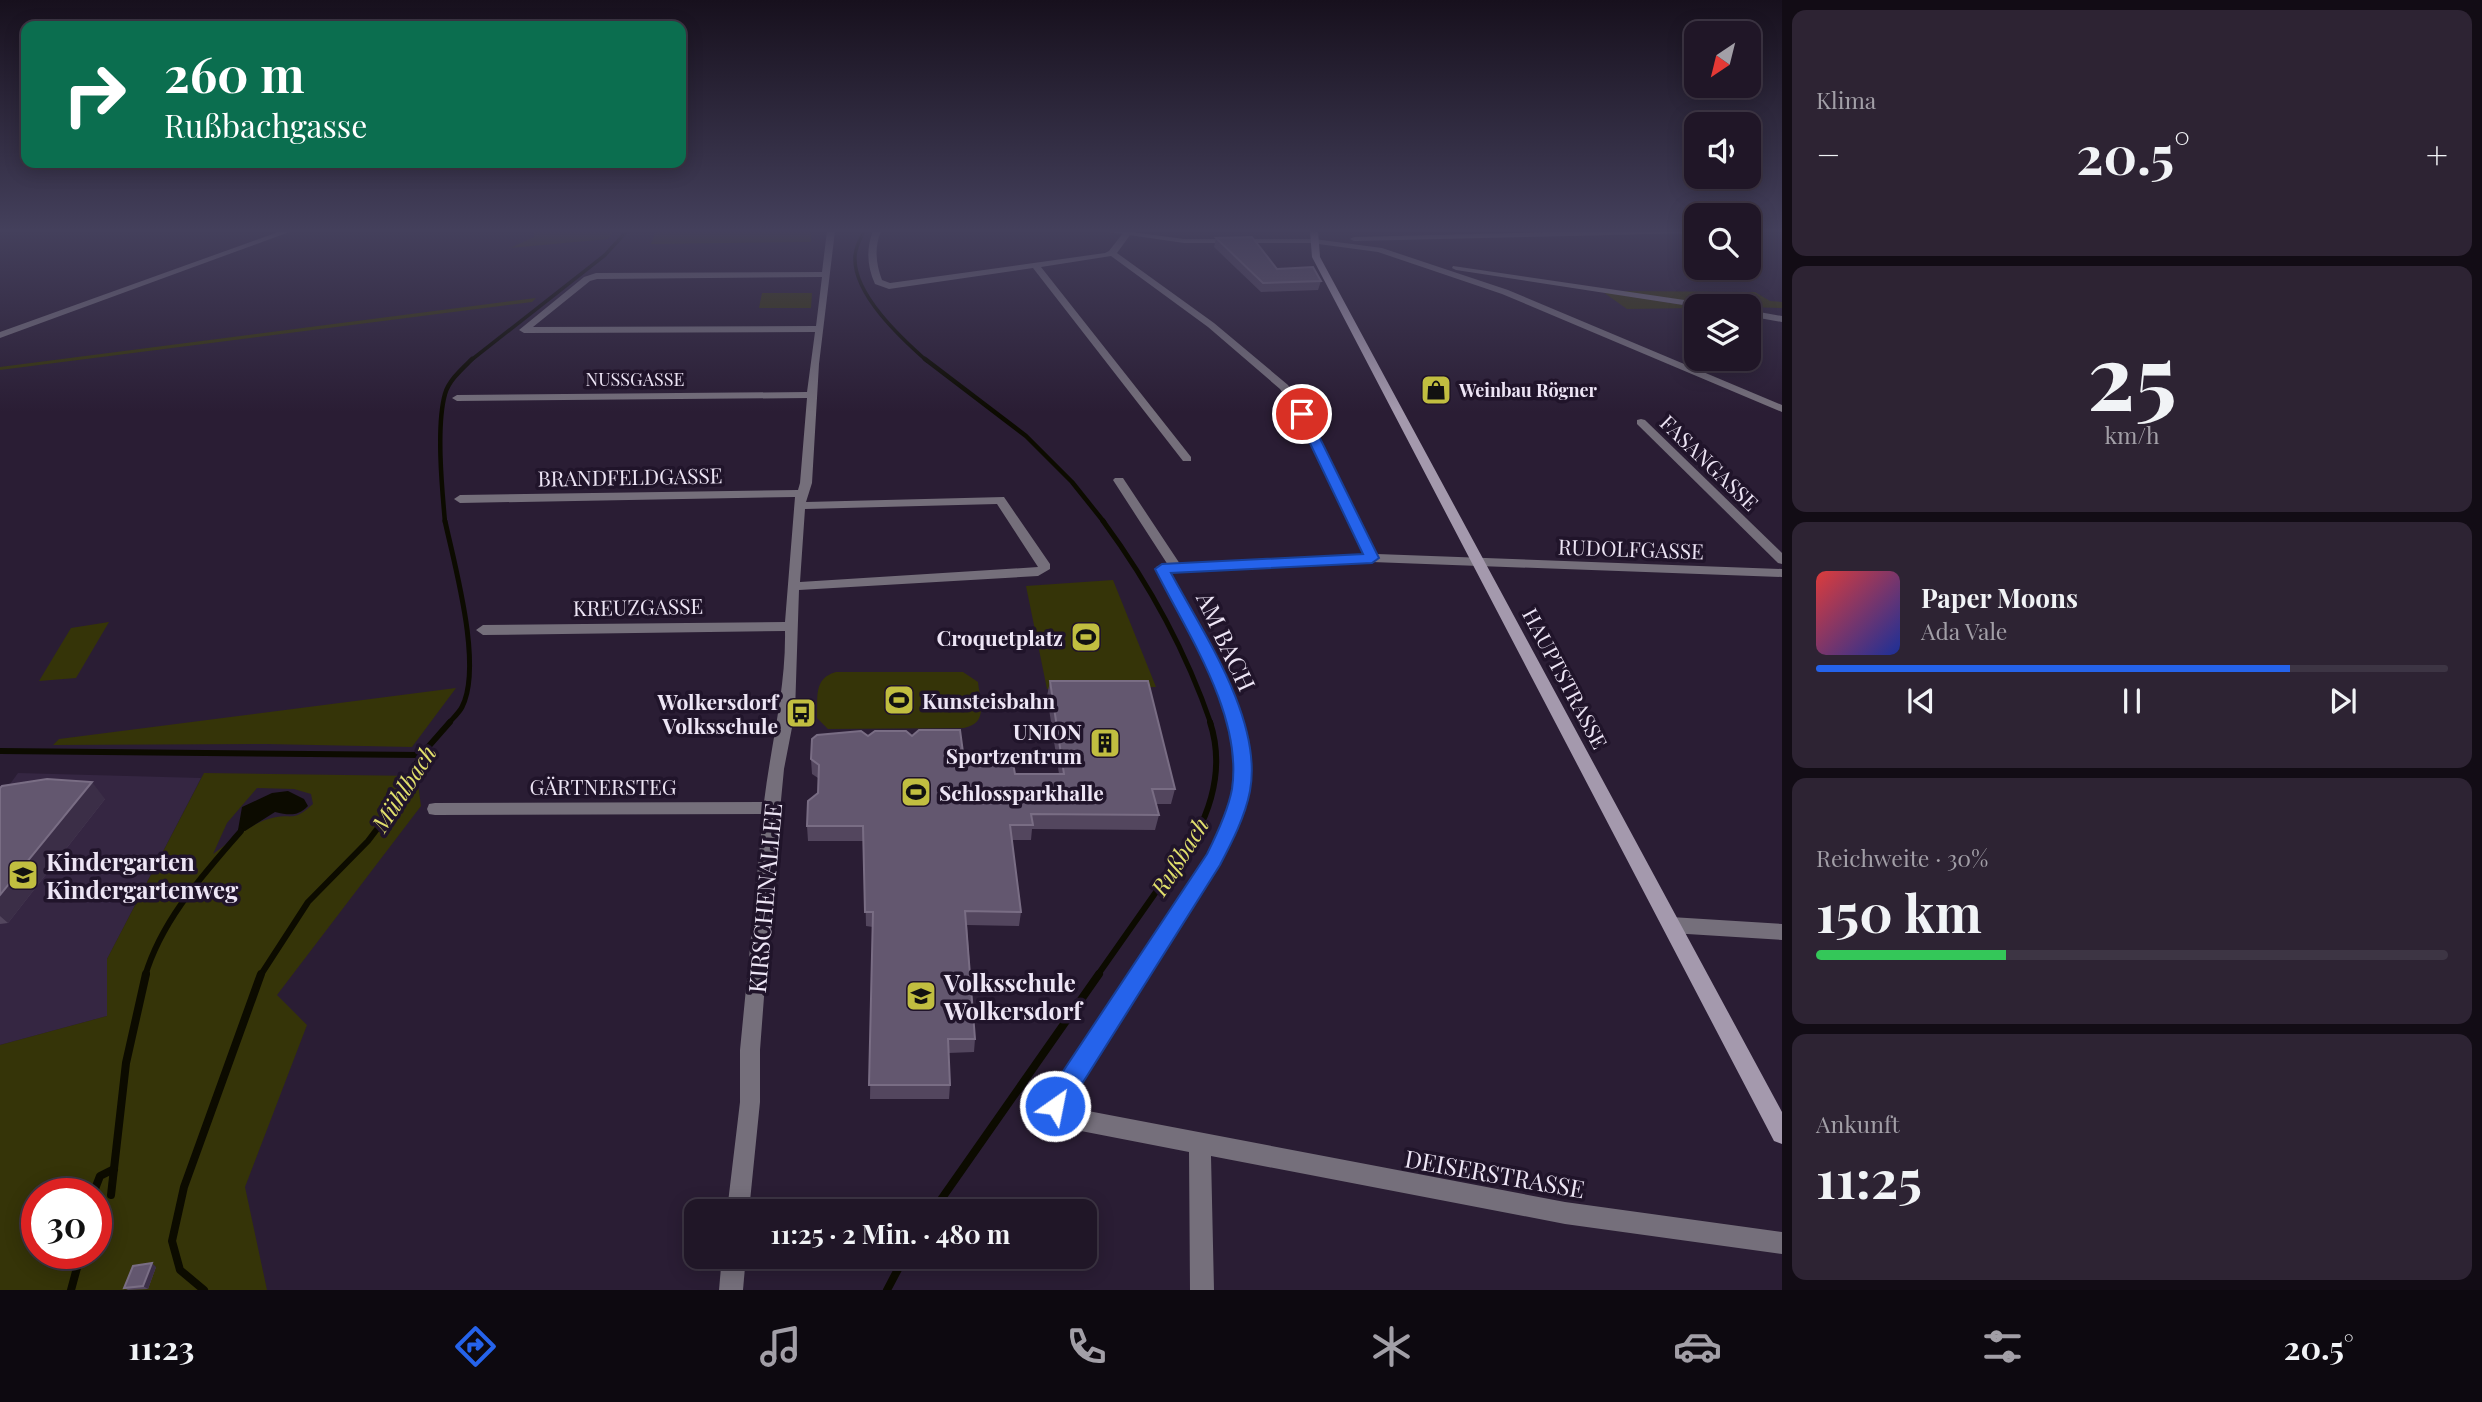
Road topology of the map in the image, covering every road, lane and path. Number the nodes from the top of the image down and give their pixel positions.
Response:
1 (121, 291) edge
2 (572, 291) edge
3 (824, 291) edge
4 (1056, 291) edge
5 (1165, 291) edge
6 (1334, 291) edge
7 (1503, 291) edge
8 (1606, 291) edge
9 (1684, 303) edge
10 (1761, 315) edge
11 (1782, 319) edge
12 (819, 329) junction
13 (0, 335) edge
14 (812, 395) junction
15 (457, 398) dead end
16 (1782, 409) edge
17 (1641, 422) dead end
18 (1187, 459) dead end
19 (1119, 480) dead end
20 (460, 499) dead end
21 (800, 500) junction
22 (1372, 558) junction
23 (1782, 560) edge
24 (1479, 561) junction
25 (1169, 568) junction
26 (1782, 573) edge
27 (794, 586) junction
28 (792, 626) junction
29 (483, 630) dead end
30 (772, 808) junction
31 (435, 809) dead end
32 (1671, 925) junction
33 (1782, 932) edge
34 (1055, 1106) joint
35 (1782, 1133) edge
36 (1200, 1143) junction
37 (739, 1199) edge
38 (1782, 1243) edge
39 (733, 1269) edge
40 (731, 1290) edge
41 (1202, 1290) edge

1 - 13 street
2 - 12 street
3 - 12 street, KIRSCHENALLEE
4 - 18 street
5 - 22 street
6 - 24 main road, HAUPTSTRASSE
7 - 16 street
8 - 9 street
10 - 11 street
12 - 14 street, KIRSCHENALLEE
14 - 15 street, NUSSGASSE
14 - 21 street, KIRSCHENALLEE
17 - 23 street, FASANGASSE
19 - 25 street, AM BACH
20 - 21 street, BRANDFELDGASSE
21 - 27 street, KIRSCHENALLEE
21 - 27 street
22 - 24 street, RUDOLFGASSE
22 - 25 street, RUDOLFGASSE
24 - 26 street, RUDOLFGASSE
24 - 32 main road, HAUPTSTRASSE
25 - 34 street, AM BACH
27 - 28 street, KIRSCHENALLEE
28 - 29 street, KREUZGASSE
28 - 30 street, KIRSCHENALLEE
30 - 31 street, GÄRTNERSTEG
30 - 37 street, KIRSCHENALLEE
32 - 33 street
32 - 35 main road, HAUPTSTRASSE
34 - 36 street, DEISERSTRASSE
36 - 38 street, DEISERSTRASSE
36 - 41 street
39 - 40 street

